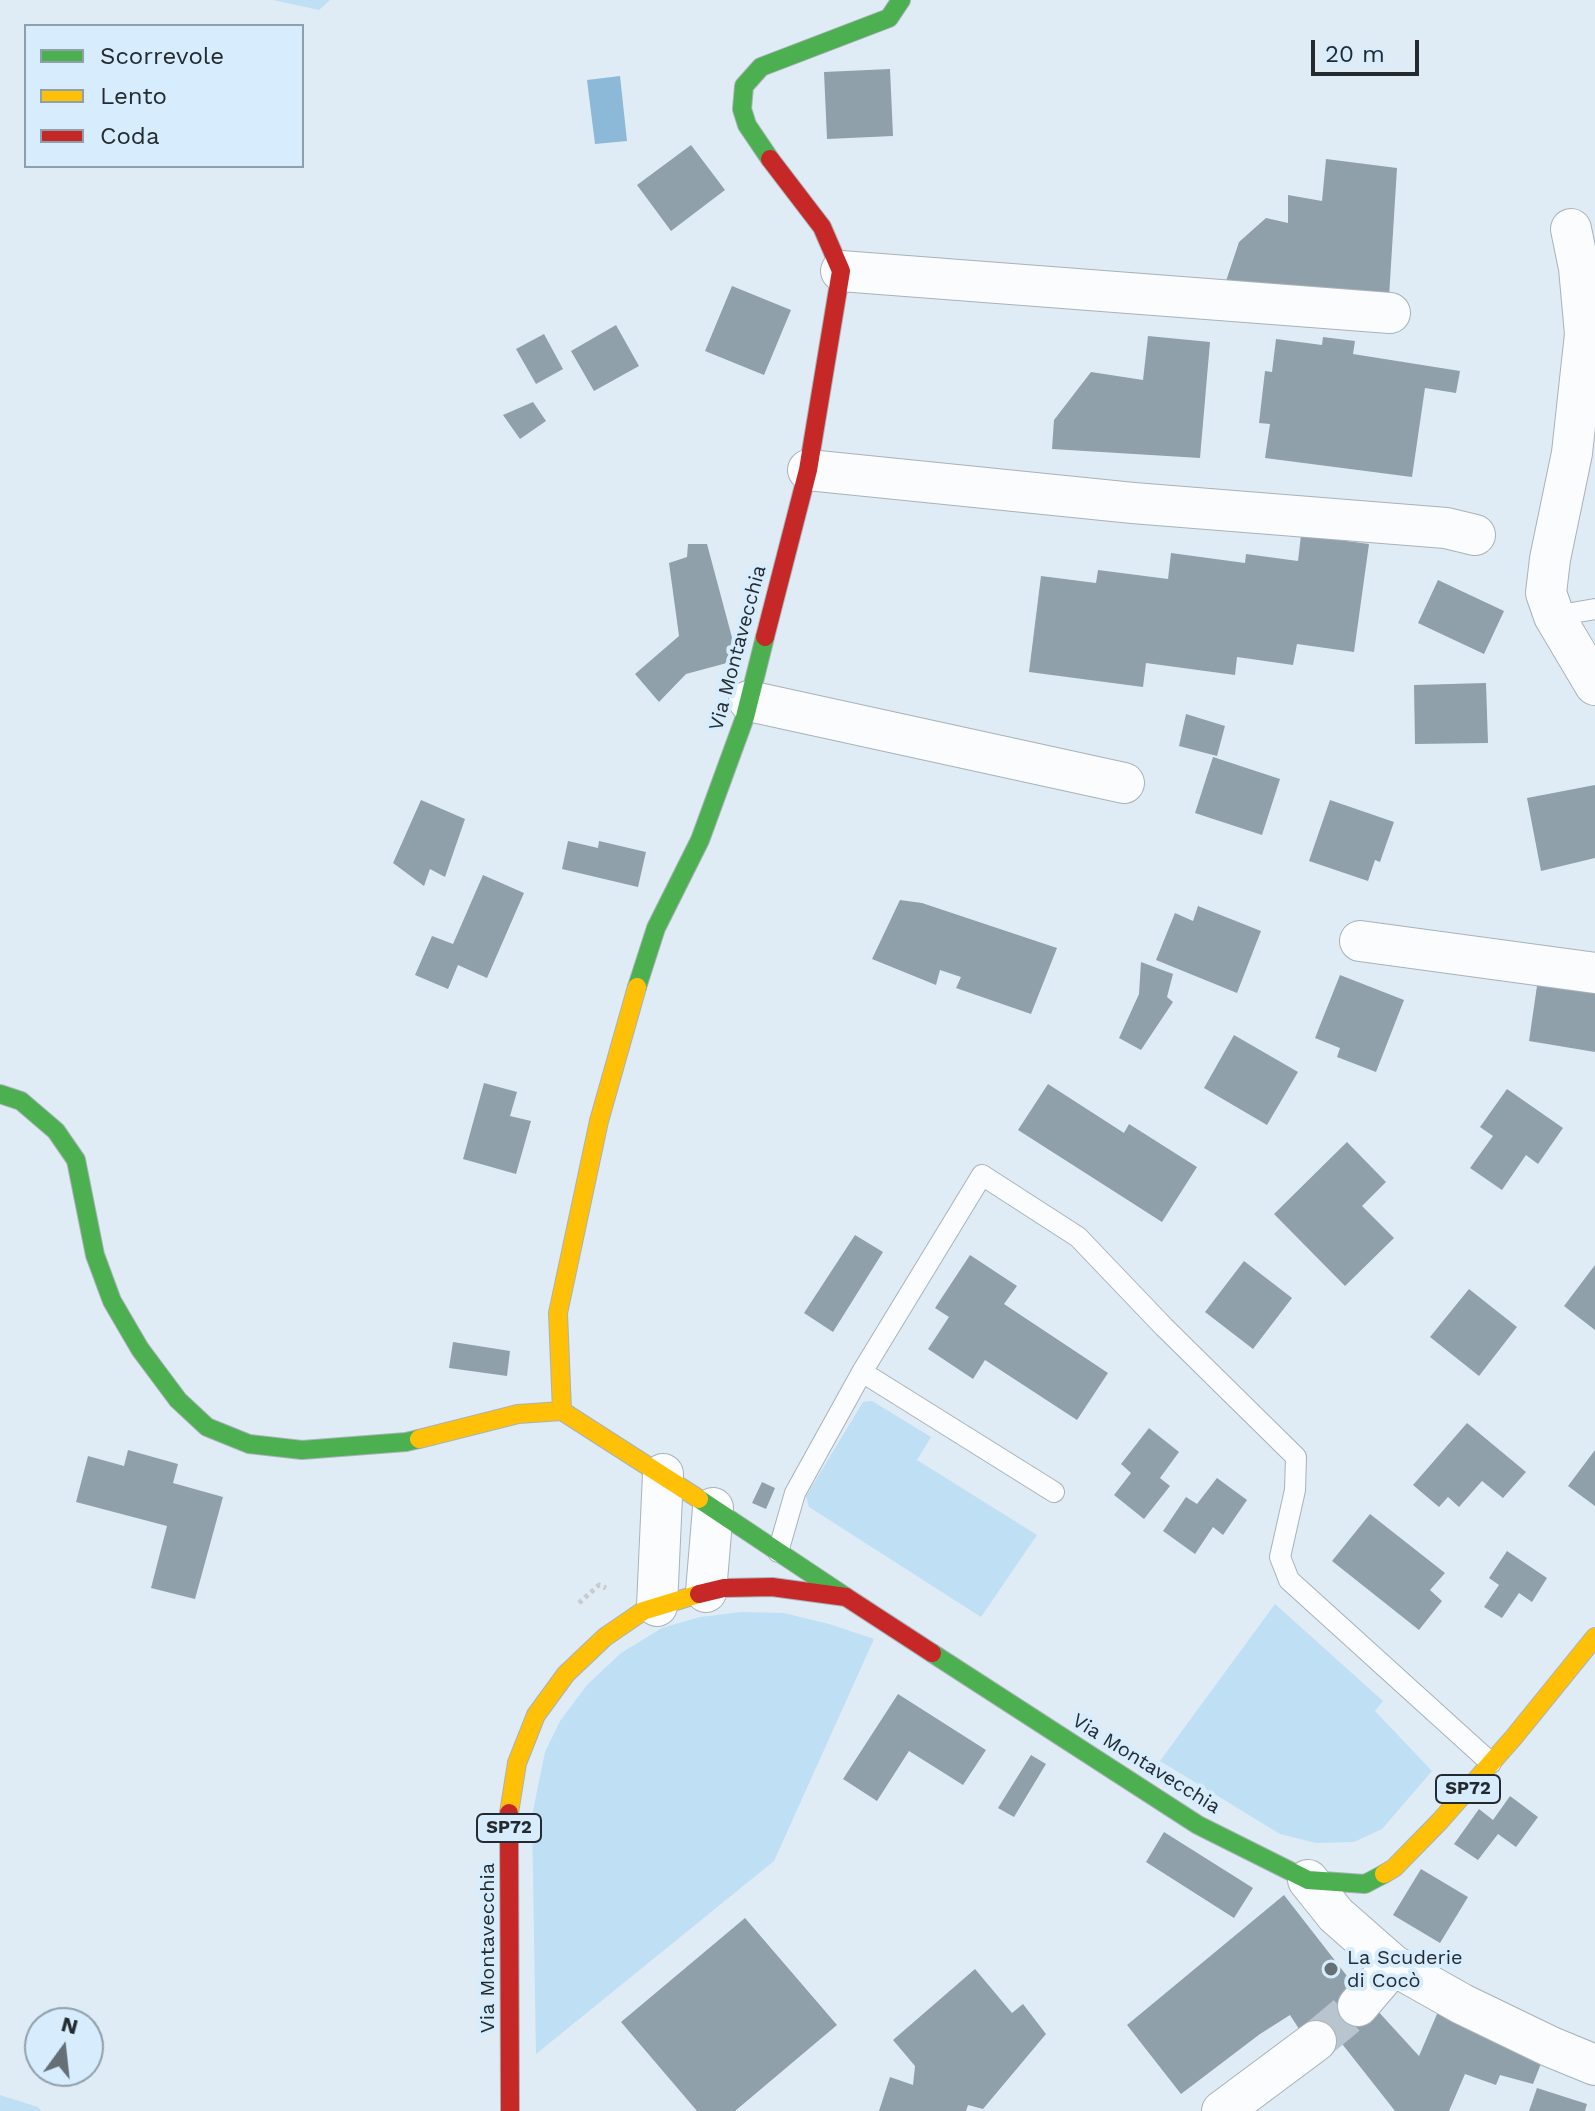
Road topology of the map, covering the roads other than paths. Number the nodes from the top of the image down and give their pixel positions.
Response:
1 (901, 0) edge
2 (1571, 229) dead end
3 (841, 271) junction
4 (1390, 313) dead end
5 (808, 470) junction
6 (1475, 535) dead end
7 (1595, 609) edge
8 (1554, 616) junction
9 (1595, 685) edge
10 (749, 701) junction
11 (1124, 783) dead end
12 (1360, 941) dead end
13 (1595, 973) edge
14 (0, 1094) edge
15 (862, 1372) junction
16 (562, 1411) junction
17 (663, 1474) junction
18 (1054, 1492) dead end
19 (713, 1508) junction
20 (778, 1552) junction
21 (706, 1592) junction
22 (846, 1597) junction
23 (657, 1606) junction
24 (1595, 1637) edge
25 (1491, 1763) junction
26 (1308, 1880) junction
27 (1393, 1965) junction
28 (1358, 2006) tunnel mouth
29 (1316, 2041) tunnel mouth
30 (1595, 2065) edge
31 (510, 2111) edge
32 (1222, 2111) edge

1 - 3 street
2 - 8 street
3 - 4 street
3 - 5 street, Via Montavecchia
5 - 6 street
5 - 10 street, Via Montavecchia
7 - 8 lane
8 - 9 street
10 - 11 street
10 - 16 street, Via Montavecchia
12 - 13 street
14 - 16 street
15 - 18 lane
15 - 20 lane
15 - 25 lane
16 - 17 street, Via Montavecchia
17 - 19 street, Via Montavecchia
17 - 23 street
19 - 20 street, Via Montavecchia
19 - 21 street
20 - 22 street, Via Montavecchia
21 - 22 street, Via Montavecchia / SP72
21 - 23 street, Via Montavecchia / SP72
22 - 26 street, Via Montavecchia / SP72
23 - 31 street, Via Montavecchia / SP72
24 - 25 street, SP72
25 - 26 street, SP72
26 - 27 street
27 - 28 street
27 - 30 street
29 - 32 street

